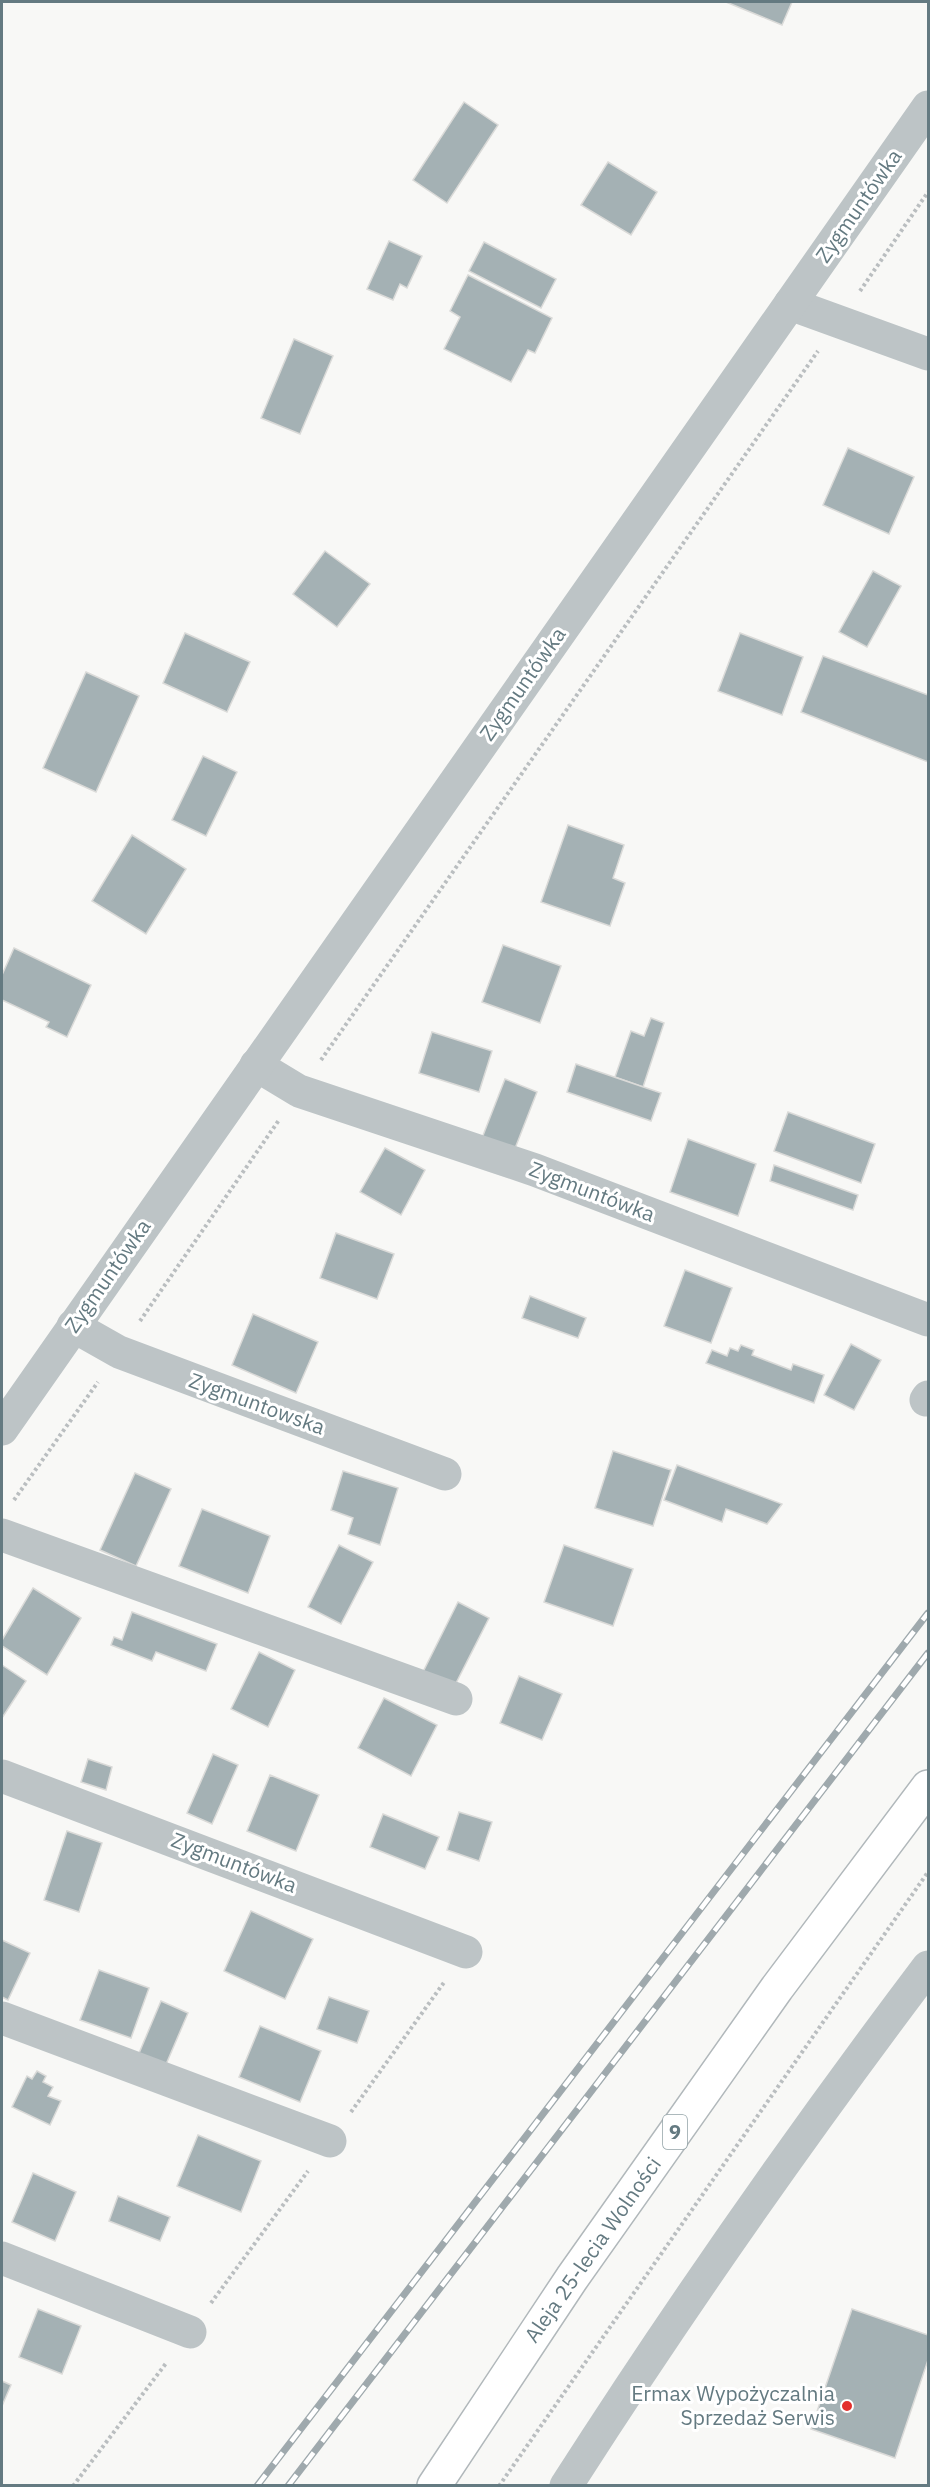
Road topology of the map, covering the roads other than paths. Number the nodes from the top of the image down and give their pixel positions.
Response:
1 (928, 107) edge
2 (790, 304) junction
3 (928, 354) edge
4 (256, 1065) junction
5 (928, 1320) edge
6 (73, 1326) junction
7 (2, 1429) edge
8 (445, 1474) dead end
9 (5, 1522) edge
10 (456, 1699) dead end
11 (2, 1776) edge
12 (928, 1787) edge
13 (466, 1952) road end
14 (928, 1967) edge
15 (2, 2018) edge
16 (330, 2141) road end
17 (2, 2258) edge
18 (190, 2332) road end
19 (434, 2486) edge
20 (566, 2486) edge

1 - 2 street, Zygmuntówka
2 - 3 street
2 - 4 street, Zygmuntówka
4 - 5 street, Zygmuntówka
4 - 6 street, Zygmuntówka
6 - 7 street, Zygmuntówka
6 - 8 street, Zygmuntowska
9 - 10 street
11 - 13 street, Zygmuntówka
12 - 19 main road, Aleja 25-lecia Wolności / 9
14 - 20 street
15 - 16 street
17 - 18 street

